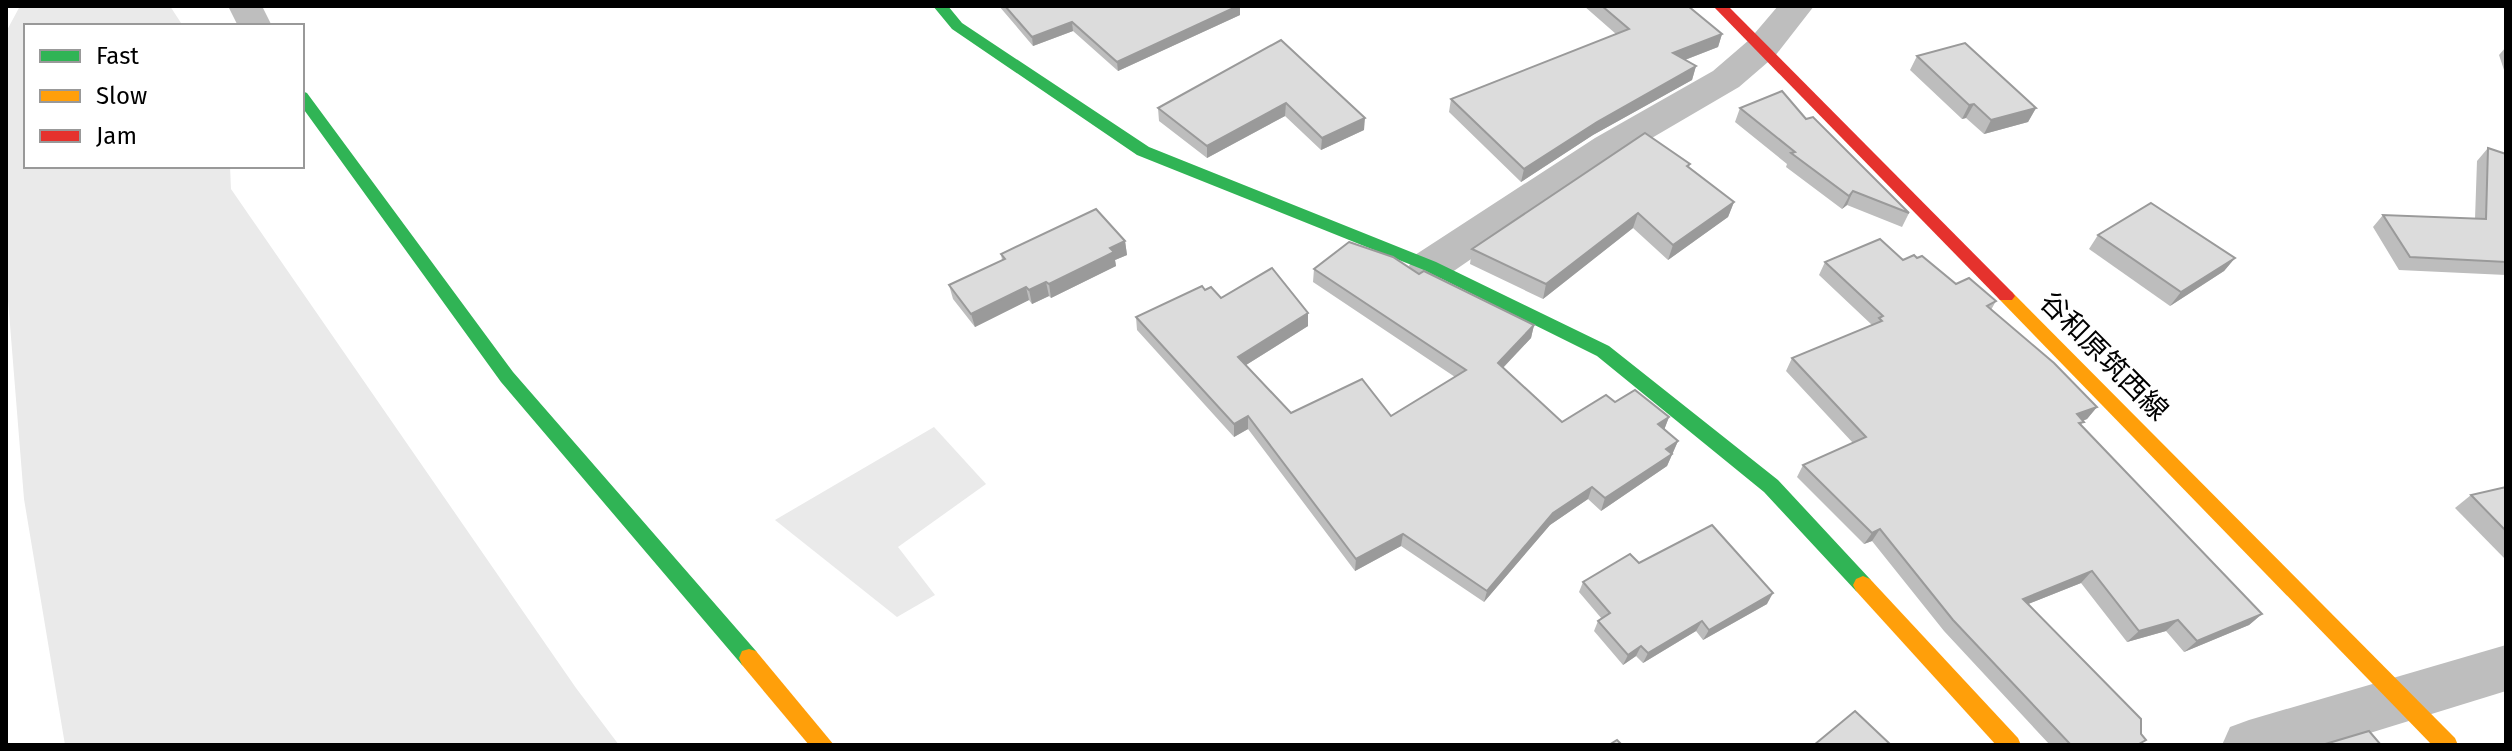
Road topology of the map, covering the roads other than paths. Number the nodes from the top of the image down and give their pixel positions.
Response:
1 (245, 6) edge
2 (940, 6) edge
3 (1720, 6) edge
4 (1797, 6) edge
5 (254, 24) edge
6 (1762, 48) junction
7 (304, 99) edge
8 (1430, 266) junction
9 (2506, 668) edge
10 (2403, 700) junction
11 (823, 745) edge
12 (2010, 745) edge
13 (2249, 745) edge
14 (2447, 745) edge

1 - 5 street
2 - 8 street
3 - 6 street, 谷和原筑西線
4 - 6 street
6 - 8 street
6 - 10 street, 谷和原筑西線
7 - 11 street
8 - 12 street
9 - 10 street
10 - 13 street
10 - 14 street, 谷和原筑西線

